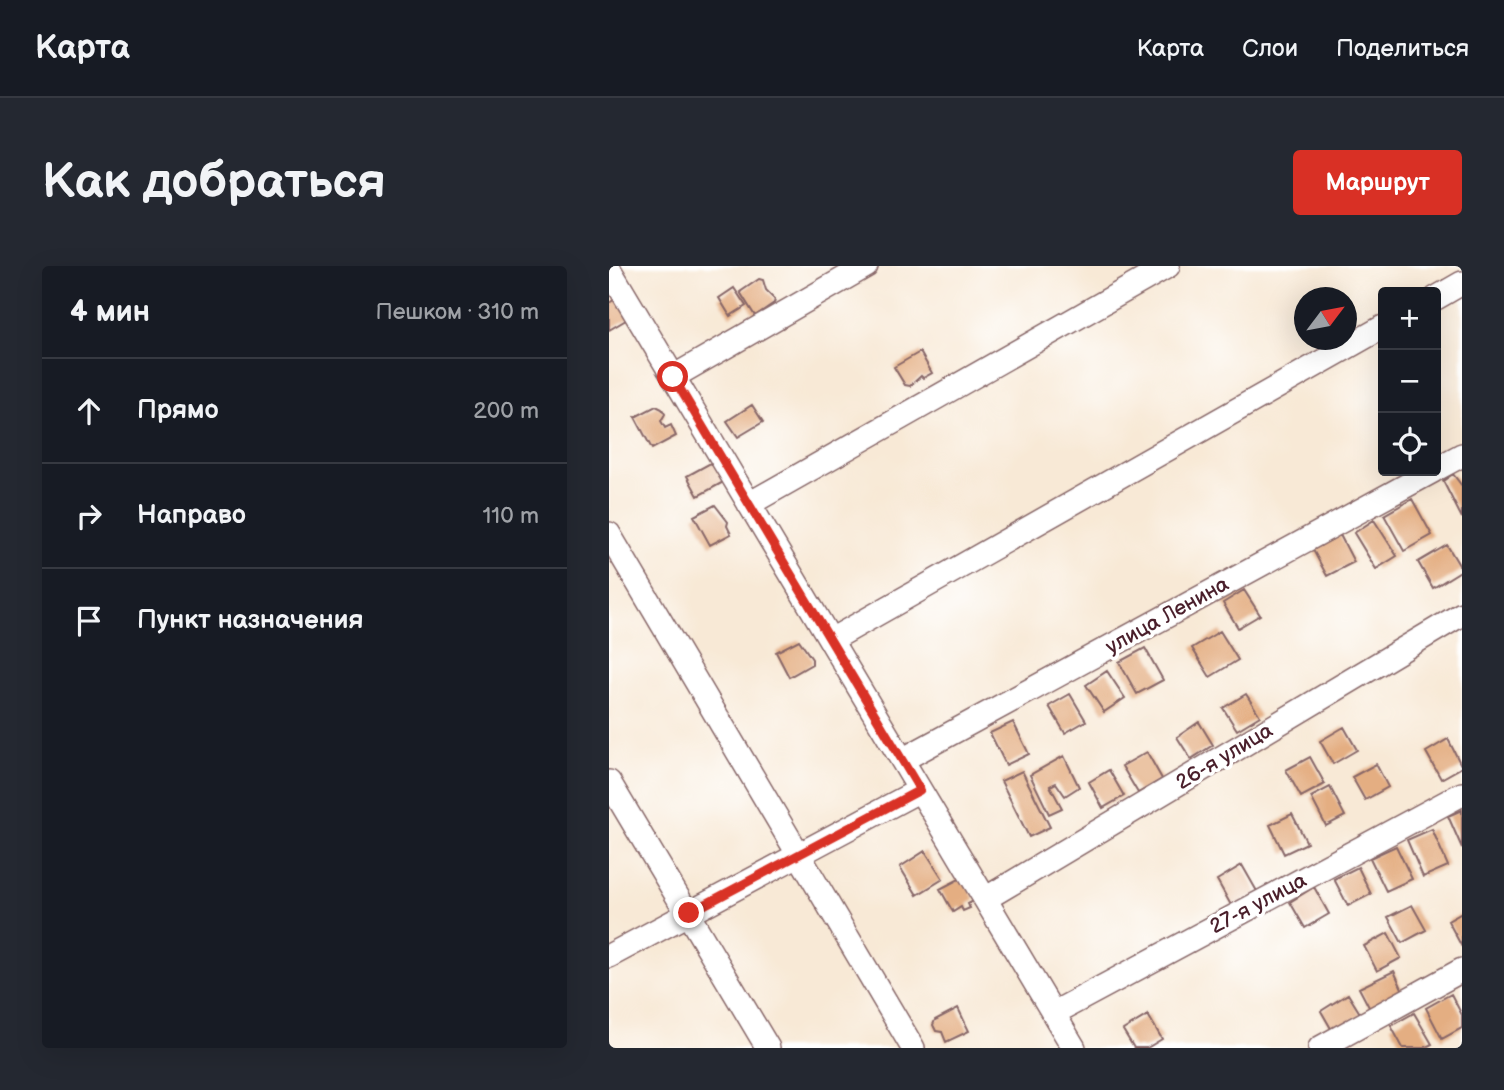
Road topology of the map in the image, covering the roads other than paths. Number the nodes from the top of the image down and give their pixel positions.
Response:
1 (866, 266) edge
2 (1168, 266) edge
3 (609, 270) edge
4 (1462, 283) edge
5 (1441, 295) edge
6 (1378, 330) edge
7 (673, 377) junction
8 (1462, 455) edge
9 (1441, 466) edge
10 (1423, 476) edge
11 (749, 504) junction
12 (609, 534) edge
13 (1462, 614) edge
14 (831, 640) junction
15 (902, 760) junction
16 (609, 782) edge
17 (920, 790) junction
18 (1462, 794) edge
19 (799, 855) junction
20 (985, 899) junction
21 (689, 913) junction
22 (609, 956) edge
23 (1462, 970) edge
24 (1053, 1013) junction
25 (768, 1048) edge
26 (913, 1048) edge
27 (1075, 1048) edge
28 (1320, 1048) edge

1 - 7 street
2 - 11 street
3 - 7 street
4 - 5 street
6 - 14 street
7 - 11 street
8 - 9 street, улица Ленина
10 - 15 street, улица Ленина
11 - 14 street
12 - 19 street
13 - 20 street, 26-я улица
14 - 15 street
15 - 17 street
16 - 21 street
17 - 19 street
17 - 20 street
18 - 24 street, 27-я улица
19 - 21 street
19 - 26 street
20 - 24 street
21 - 22 street
21 - 25 street
23 - 28 street
24 - 27 street

